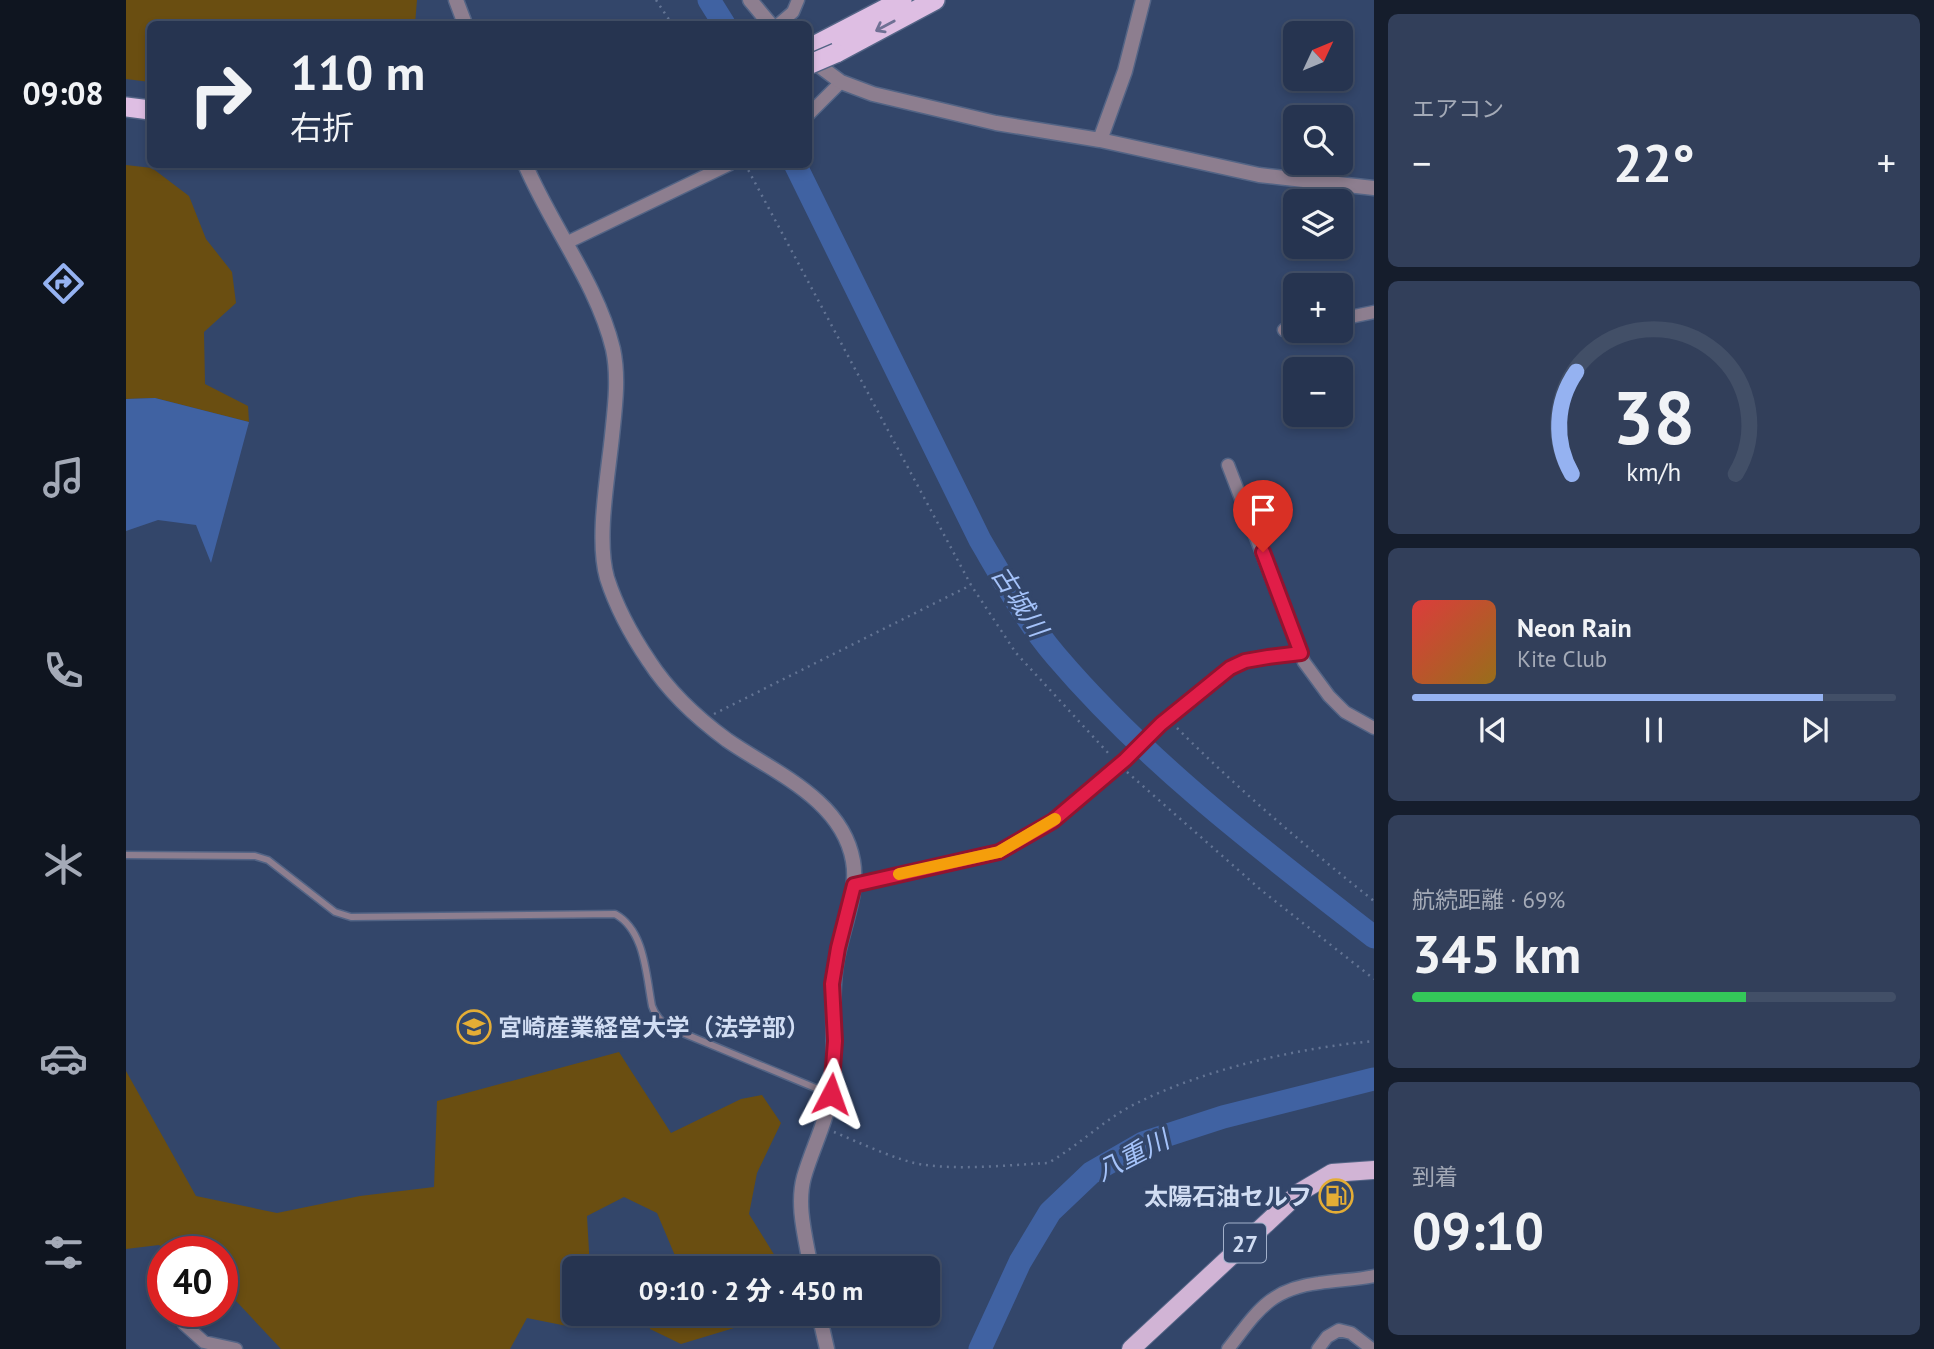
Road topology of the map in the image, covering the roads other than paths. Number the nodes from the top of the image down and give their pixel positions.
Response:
1 (456, 0) edge
2 (750, 0) edge
3 (798, 0) edge
4 (902, 0) edge
5 (935, 0) edge
6 (1143, 0) edge
7 (465, 21) edge
8 (768, 21) edge
9 (782, 21) edge
10 (833, 46) junction
11 (812, 49) edge
12 (812, 61) edge
13 (812, 62) edge
14 (841, 82) junction
15 (126, 107) edge
16 (147, 110) edge
17 (812, 112) edge
18 (126, 121) edge
19 (147, 124) edge
20 (1100, 140) junction
21 (527, 168) edge
22 (722, 168) edge
23 (1374, 188) edge
24 (566, 243) junction
25 (1374, 312) edge
26 (1353, 316) edge
27 (1228, 465) dead end
28 (1301, 653) junction
29 (1374, 728) edge
30 (126, 855) edge
31 (854, 885) junction
32 (831, 1094) junction
33 (1374, 1170) edge
34 (809, 1256) edge
35 (1374, 1276) edge
36 (822, 1326) edge
37 (187, 1327) edge
38 (236, 1349) edge
39 (827, 1349) edge
40 (1131, 1349) edge
41 (1228, 1349) edge
42 (1318, 1349) edge
43 (1372, 1349) edge

1 - 7 street
2 - 8 street
3 - 9 street
4 - 10 highway
5 -> 10 highway
6 - 20 street
10 - 11 highway
10 - 13 highway, bridge
12 - 14 street
14 - 17 street
14 - 20 street
15 - 16 highway
18 - 19 highway
20 - 23 street
21 - 24 street
22 - 24 street
24 - 31 street
25 - 26 street
27 - 28 street
28 - 29 street
28 - 31 street
30 - 32 lane
31 - 32 street
32 - 34 street
33 - 40 main road, 27
35 - 41 street
36 - 39 street
37 - 38 street
42 - 43 street

